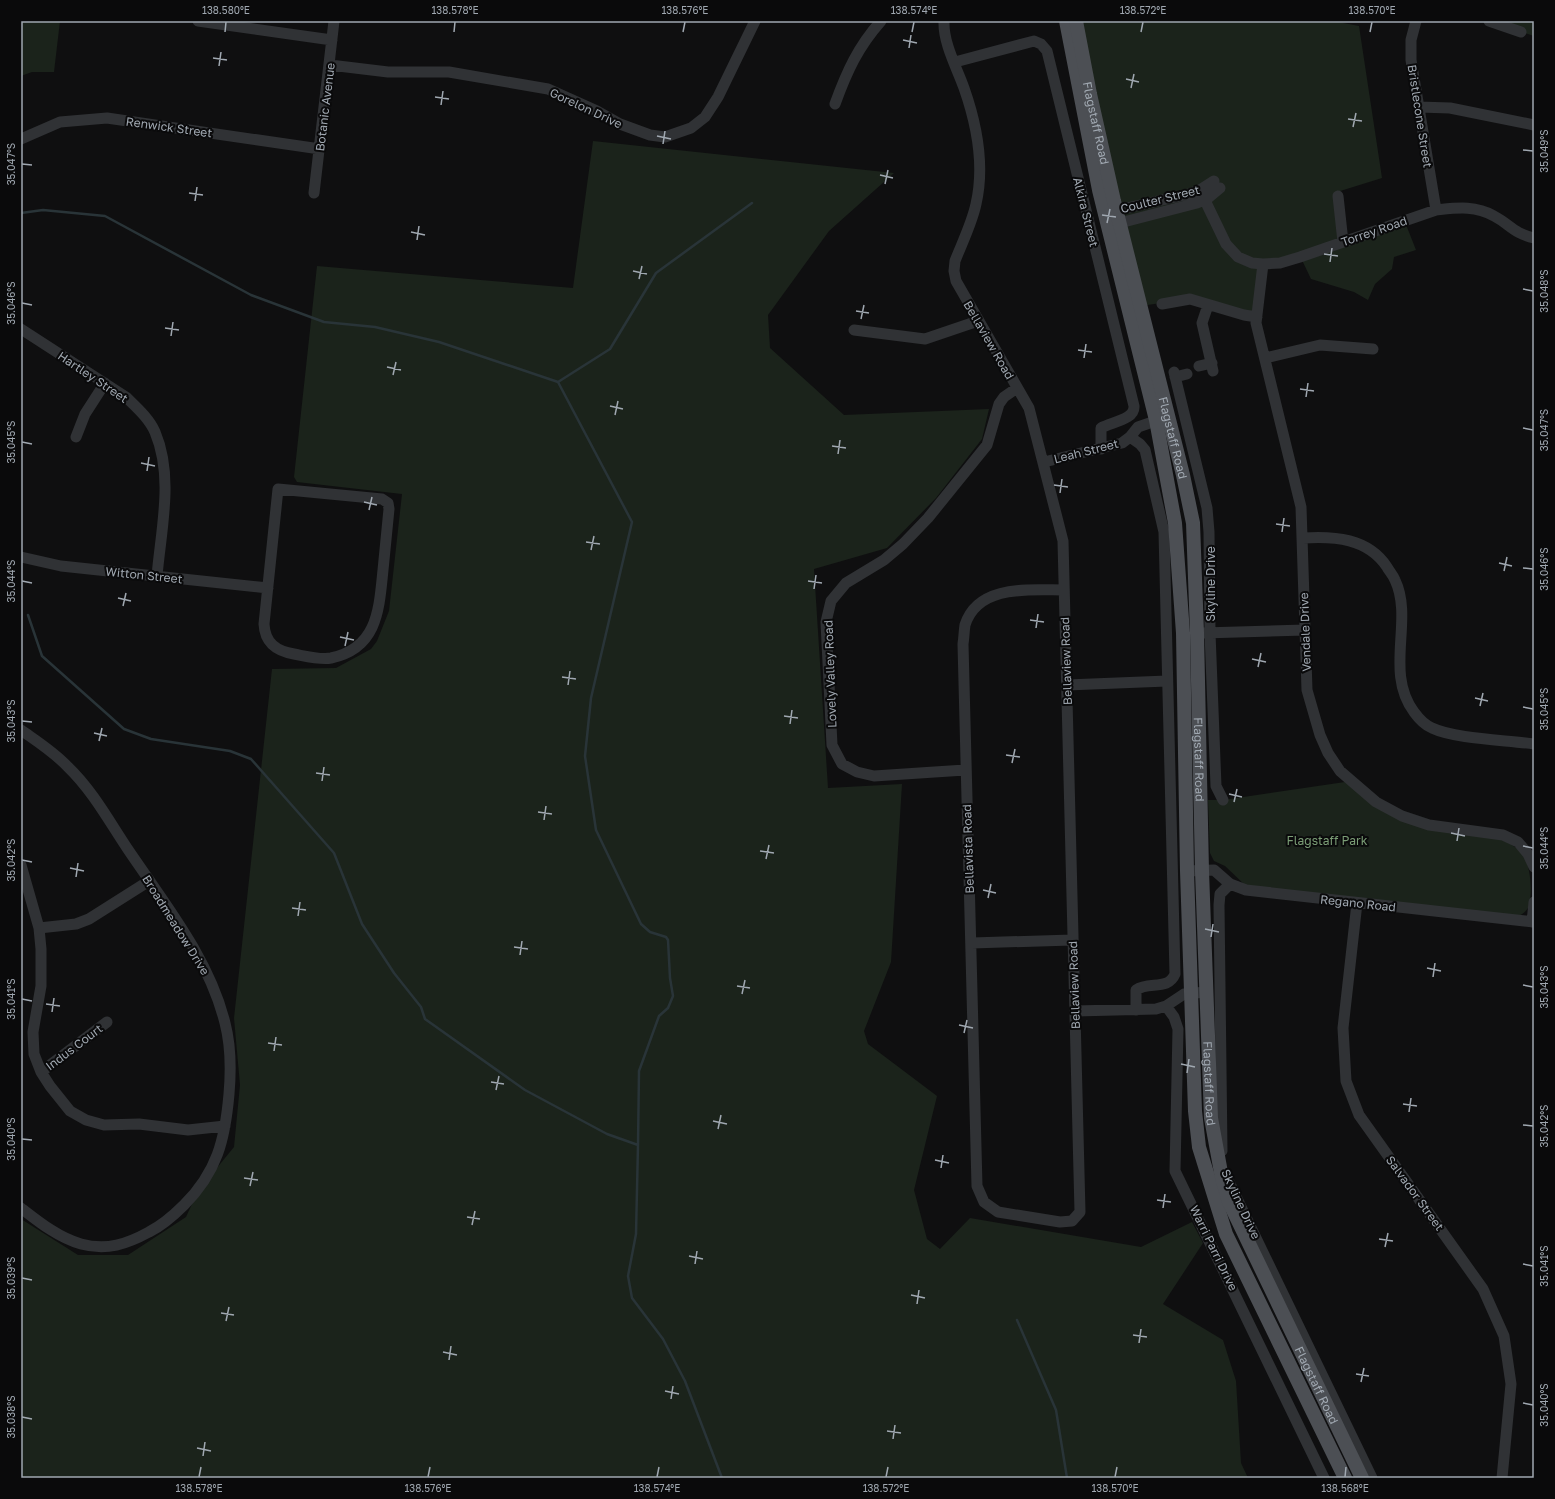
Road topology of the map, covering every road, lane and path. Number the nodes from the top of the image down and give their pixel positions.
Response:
1 (198, 21) edge
2 (334, 21) edge
3 (755, 21) edge
4 (881, 21) edge
5 (944, 21) edge
6 (1066, 21) edge
7 (1076, 21) edge
8 (1416, 21) edge
9 (1489, 21) edge
10 (218, 22) edge
11 (1521, 32) dead end
12 (332, 40) junction
13 (955, 62) junction
14 (330, 65) junction
15 (835, 104) dead end
16 (1419, 107) junction
17 (1534, 125) edge
18 (21, 138) edge
19 (320, 149) junction
20 (1217, 184) dead end
21 (314, 193) dead end
22 (1202, 195) junction
23 (1338, 196) dead end
24 (1436, 210) junction
25 (1112, 218) junction
26 (1534, 238) edge
27 (1343, 242) junction
28 (1263, 264) junction
29 (1162, 304) dead end
30 (1208, 305) junction
31 (1257, 317) junction
32 (978, 321) junction
33 (21, 329) edge
34 (854, 330) dead end
35 (1373, 349) dead end
36 (1265, 358) junction
37 (1199, 366) dead end
38 (1187, 374) dead end
39 (105, 383) junction
40 (1017, 388) junction
41 (1162, 419) junction
42 (76, 437) dead end
43 (1130, 437) junction
44 (1101, 449) junction
45 (1044, 462) junction
46 (1303, 538) junction
47 (21, 557) edge
48 (157, 576) junction
49 (268, 588) junction
50 (1064, 590) junction
51 (1305, 630) junction
52 (1183, 632) junction
53 (1204, 633) junction
54 (1167, 681) junction
55 (1067, 685) junction
56 (21, 730) edge
57 (1534, 744) edge
58 (966, 770) junction
59 (1223, 800) dead end
60 (21, 865) edge
61 (1534, 867) edge
62 (1187, 871) junction
63 (1202, 871) junction
64 (149, 881) junction
65 (1230, 884) junction
66 (1534, 902) edge
67 (1357, 903) junction
68 (1533, 922) edge
69 (39, 928) junction
70 (1072, 940) junction
71 (972, 943) junction
72 (1206, 992) junction
73 (1191, 993) junction
74 (1166, 1006) junction
75 (1136, 1010) junction
76 (1075, 1011) junction
77 (107, 1022) dead end
78 (41, 1072) junction
79 (225, 1126) junction
80 (978, 1186) joint
81 (21, 1208) edge
82 (1324, 1478) edge
83 (1345, 1478) edge
84 (1362, 1478) edge
85 (1372, 1478) edge
86 (1502, 1478) edge

1 - 10 street
2 - 12 street, Botanic Avenue
3 - 14 street, Gorelon Drive
4 - 15 street
5 - 13 street, Bellaview Road
6 - 25 main road, Flagstaff Road
7 - 25 main road, Flagstaff Road
8 - 16 street, Bristlecone Street
9 - 11 street
10 - 12 street
12 - 14 street, Botanic Avenue
13 - 32 street, Bellaview Road
13 - 44 street, Alkira Street
14 - 19 street, Botanic Avenue
16 - 17 street
16 - 24 street, Bristlecone Street
18 - 19 street, Renwick Street
19 - 21 street, Botanic Avenue
20 - 22 street, Coulter Street
22 - 25 street, Coulter Street
22 - 28 street, Torrey Road
23 - 27 street
24 - 26 street, Torrey Road
24 - 27 street, Torrey Road
25 - 41 main road, Flagstaff Road
27 - 28 street, Torrey Road
28 - 31 street, Vendale Drive
29 - 30 street
30 - 31 street
30 - 37 street
31 - 36 street, Vendale Drive
32 - 34 street
32 - 40 street, Bellaview Road
33 - 39 street, Hartley Street
35 - 36 street
36 - 46 street, Vendale Drive
38 - 53 street, Skyline Drive
39 - 42 street
39 - 48 street, Hartley Street
40 - 45 street, Bellaview Road
40 - 58 street, Lovely Valley Road
41 - 43 street, Leah Street
41 - 52 main road, Flagstaff Road
41 - 53 main road, Flagstaff Road
43 - 44 street, Leah Street
43 - 54 street
44 - 45 street, Leah Street
45 - 50 street, Bellaview Road
46 - 51 street, Vendale Drive
46 - 57 street
47 - 48 street, Witton Street
48 - 49 street, Witton Street
49 - 49 street
50 - 55 street, Bellaview Road
50 - 58 street, Bellavista Road
51 - 53 street
51 - 61 street, Vendale Drive
52 - 53 street
52 - 62 main road, Flagstaff Road
53 - 59 street, Skyline Drive
53 - 63 main road, Flagstaff Road
54 - 55 street
54 - 75 street
55 - 70 street, Bellaview Road
56 - 64 street, Broadmeadow Drive
58 - 71 street, Bellavista Road
60 - 69 street
62 - 63 street, Regano Road
62 - 73 main road, Flagstaff Road
63 - 65 street, Regano Road
63 - 72 main road, Flagstaff Road
64 - 69 street
64 - 79 street, Broadmeadow Drive
65 - 67 street, Regano Road
65 - 85 street, Skyline Drive
66 - 68 street
67 - 68 street, Regano Road
67 - 86 street, Salvador Street
69 - 78 street
70 - 71 street
70 - 76 street, Bellaview Road
71 - 80 street, Bellavista Road
72 - 73 street
72 - 84 main road, Flagstaff Road
73 - 74 street
73 - 83 main road, Flagstaff Road
74 - 75 street
74 - 82 street, Warri Parri Drive
75 - 76 street
76 - 80 street, Bellaview Road
77 - 78 street, Indus Court
78 - 79 street
79 - 81 street, Broadmeadow Drive

